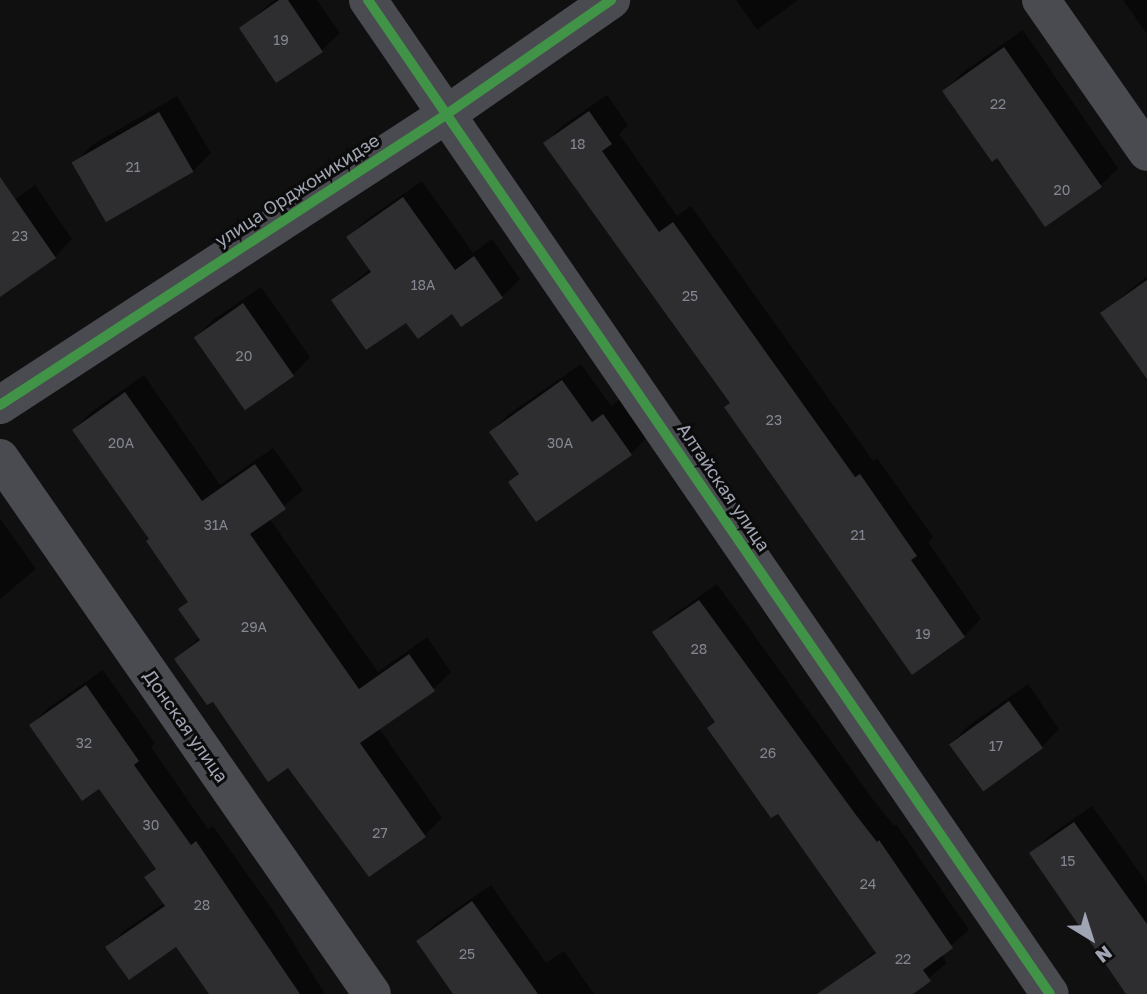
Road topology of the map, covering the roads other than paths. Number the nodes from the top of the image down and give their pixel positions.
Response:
1 (368, 0) edge
2 (611, 0) edge
3 (1041, 0) edge
4 (447, 114) junction
5 (1147, 152) edge
6 (0, 405) edge
7 (0, 458) edge
8 (372, 994) edge
9 (1050, 994) edge

1 - 4 street, Алтайская улица
2 - 4 street, улица Орджоникидзе
3 - 5 street
4 - 6 street, улица Орджоникидзе
4 - 9 street, Алтайская улица
7 - 8 street, Донская улица

